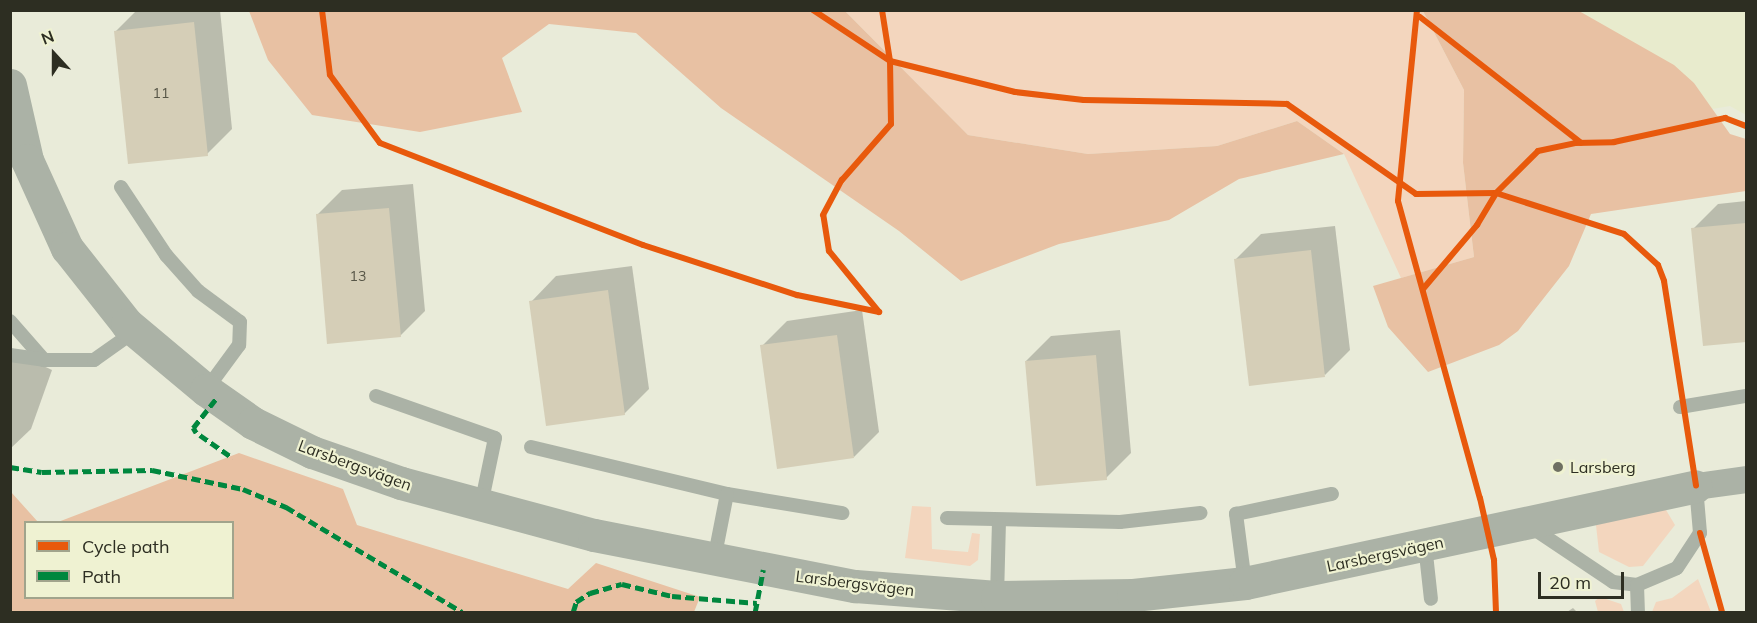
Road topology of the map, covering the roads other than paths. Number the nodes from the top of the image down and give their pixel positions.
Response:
1 (10, 85) edge
2 (122, 187) dead end
3 (10, 321) edge
4 (135, 331) junction
5 (10, 355) edge
6 (44, 360) junction
7 (206, 390) junction
8 (375, 396) dead end
9 (1746, 396) edge
10 (1680, 406) dead end
11 (531, 447) dead end
12 (1746, 479) edge
13 (1696, 486) junction
14 (727, 494) junction
15 (1332, 494) dead end
16 (481, 505) junction
17 (842, 513) dead end
18 (1200, 513) dead end
19 (947, 518) dead end
20 (1524, 522) junction
21 (999, 523) junction
22 (1425, 545) junction
23 (714, 561) junction
24 (1245, 583) junction
25 (1637, 585) junction
26 (997, 597) junction
27 (1431, 599) dead end
28 (1638, 612) edge

1 - 4 street, Larsbergsvägen
2 - 7 lane
3 - 6 lane
4 - 6 lane
4 - 7 street, Larsbergsvägen
5 - 6 lane
7 - 16 street, Larsbergsvägen
8 - 16 lane
9 - 10 lane
11 - 14 lane
12 - 13 street, Larsbergsvägen
13 - 20 street, Larsbergsvägen
13 - 25 lane
14 - 17 lane
14 - 23 lane
15 - 24 lane
16 - 23 street, Larsbergsvägen
18 - 21 lane
19 - 21 lane
20 - 22 street, Larsbergsvägen
20 - 25 lane
21 - 26 lane
22 - 24 street, Larsbergsvägen
22 - 27 lane
23 - 26 street, Larsbergsvägen
24 - 26 street, Larsbergsvägen
25 - 28 lane

